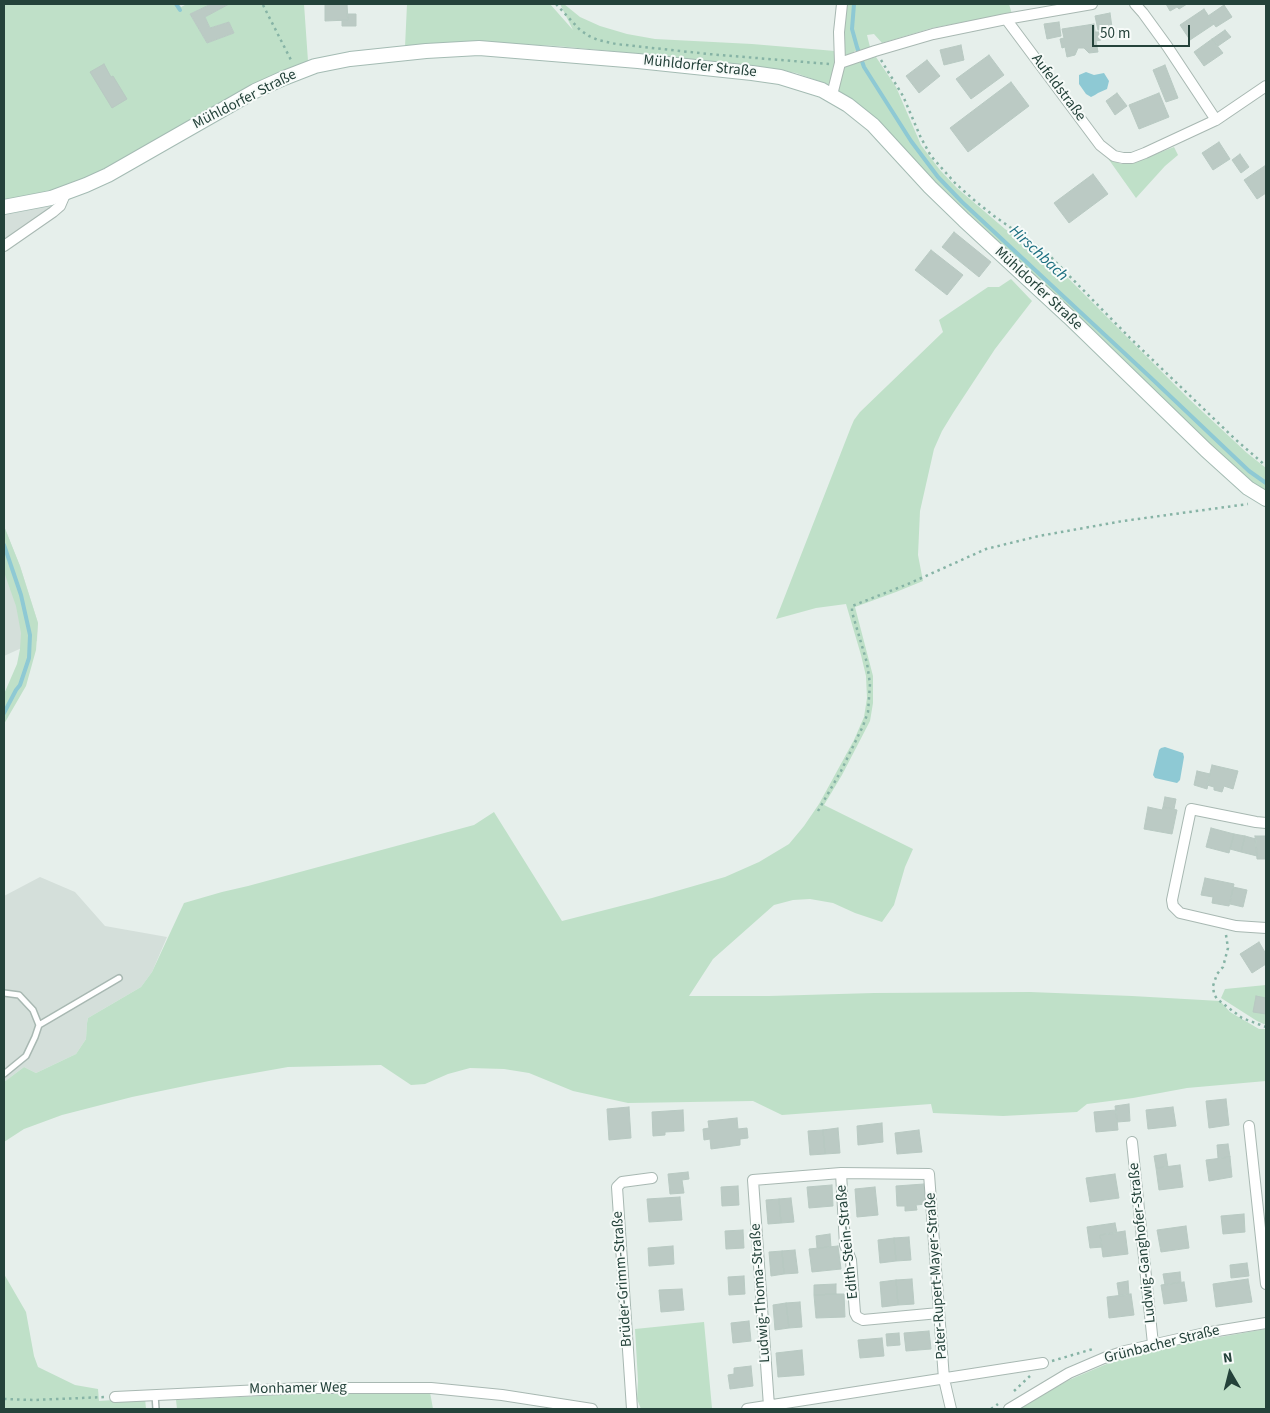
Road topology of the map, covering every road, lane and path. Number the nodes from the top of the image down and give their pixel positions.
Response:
1 (556, 4) edge
2 (842, 4) edge
3 (1092, 4) edge
4 (1135, 4) edge
5 (263, 5) edge
6 (1006, 19) junction
7 (871, 52) junction
8 (840, 63) junction
9 (297, 72) junction
10 (1266, 86) edge
11 (832, 95) junction
12 (1216, 120) junction
13 (66, 192) junction
14 (4, 207) edge
15 (4, 246) edge
16 (1266, 466) edge
17 (1266, 499) edge
18 (1248, 504) dead end
19 (818, 811) dead end
20 (1266, 823) edge
21 (1226, 924) junction
22 (1266, 928) edge
23 (119, 978) dead end
24 (4, 993) edge
25 (39, 1025) junction
26 (1266, 1027) edge
27 (4, 1074) edge
28 (1249, 1126) dead end
29 (1132, 1142) dead end
30 (841, 1173) junction
31 (652, 1178) dead end
32 (1266, 1284) edge
33 (939, 1313) junction
34 (1266, 1323) edge
35 (1153, 1344) junction
36 (1043, 1363) joint
37 (944, 1379) junction
38 (155, 1394) junction
39 (1011, 1394) dead end
40 (115, 1397) joint
41 (4, 1399) edge
42 (1000, 1403) dead end
43 (769, 1406) junction
44 (782, 1406) edge
45 (156, 1409) edge
46 (592, 1409) edge
47 (632, 1409) edge
48 (748, 1409) edge
49 (951, 1409) edge
50 (991, 1409) edge
51 (1009, 1409) edge

1 - 8 path
2 - 8 street
3 - 6 street
4 - 12 street
5 - 9 path
6 - 7 street
6 - 12 street, Aufeldstraße
7 - 8 street
7 - 16 path
8 - 11 street
9 - 11 street, Mühldorfer Straße
9 - 13 street, Mühldorfer Straße
10 - 12 street, Aufeldstraße
11 - 17 street, Mühldorfer Straße
13 - 14 street, Mühldorfer Straße
13 - 15 street
18 - 19 path
20 - 21 street
21 - 22 street
21 - 26 path
23 - 25 lane
24 - 25 lane
25 - 27 lane
28 - 32 street
29 - 35 street, Ludwig-Ganghofer-Straße
30 - 33 street, Pater-Rupert-Mayer-Straße
30 - 33 street, Edith-Stein-Straße
30 - 43 street, Ludwig-Thoma-Straße
31 - 47 street, Brüder-Grimm-Straße
33 - 37 street, Pater-Rupert-Mayer-Straße
34 - 35 street, Grünbacher Straße
35 - 51 street, Grünbacher Straße
36 - 37 street
36 - 39 path
37 - 44 street
37 - 49 street
38 - 40 street, Monhamer Weg
38 - 45 lane
38 - 46 street, Monhamer Weg
40 - 41 path
42 - 50 path
43 - 44 street
43 - 48 street

